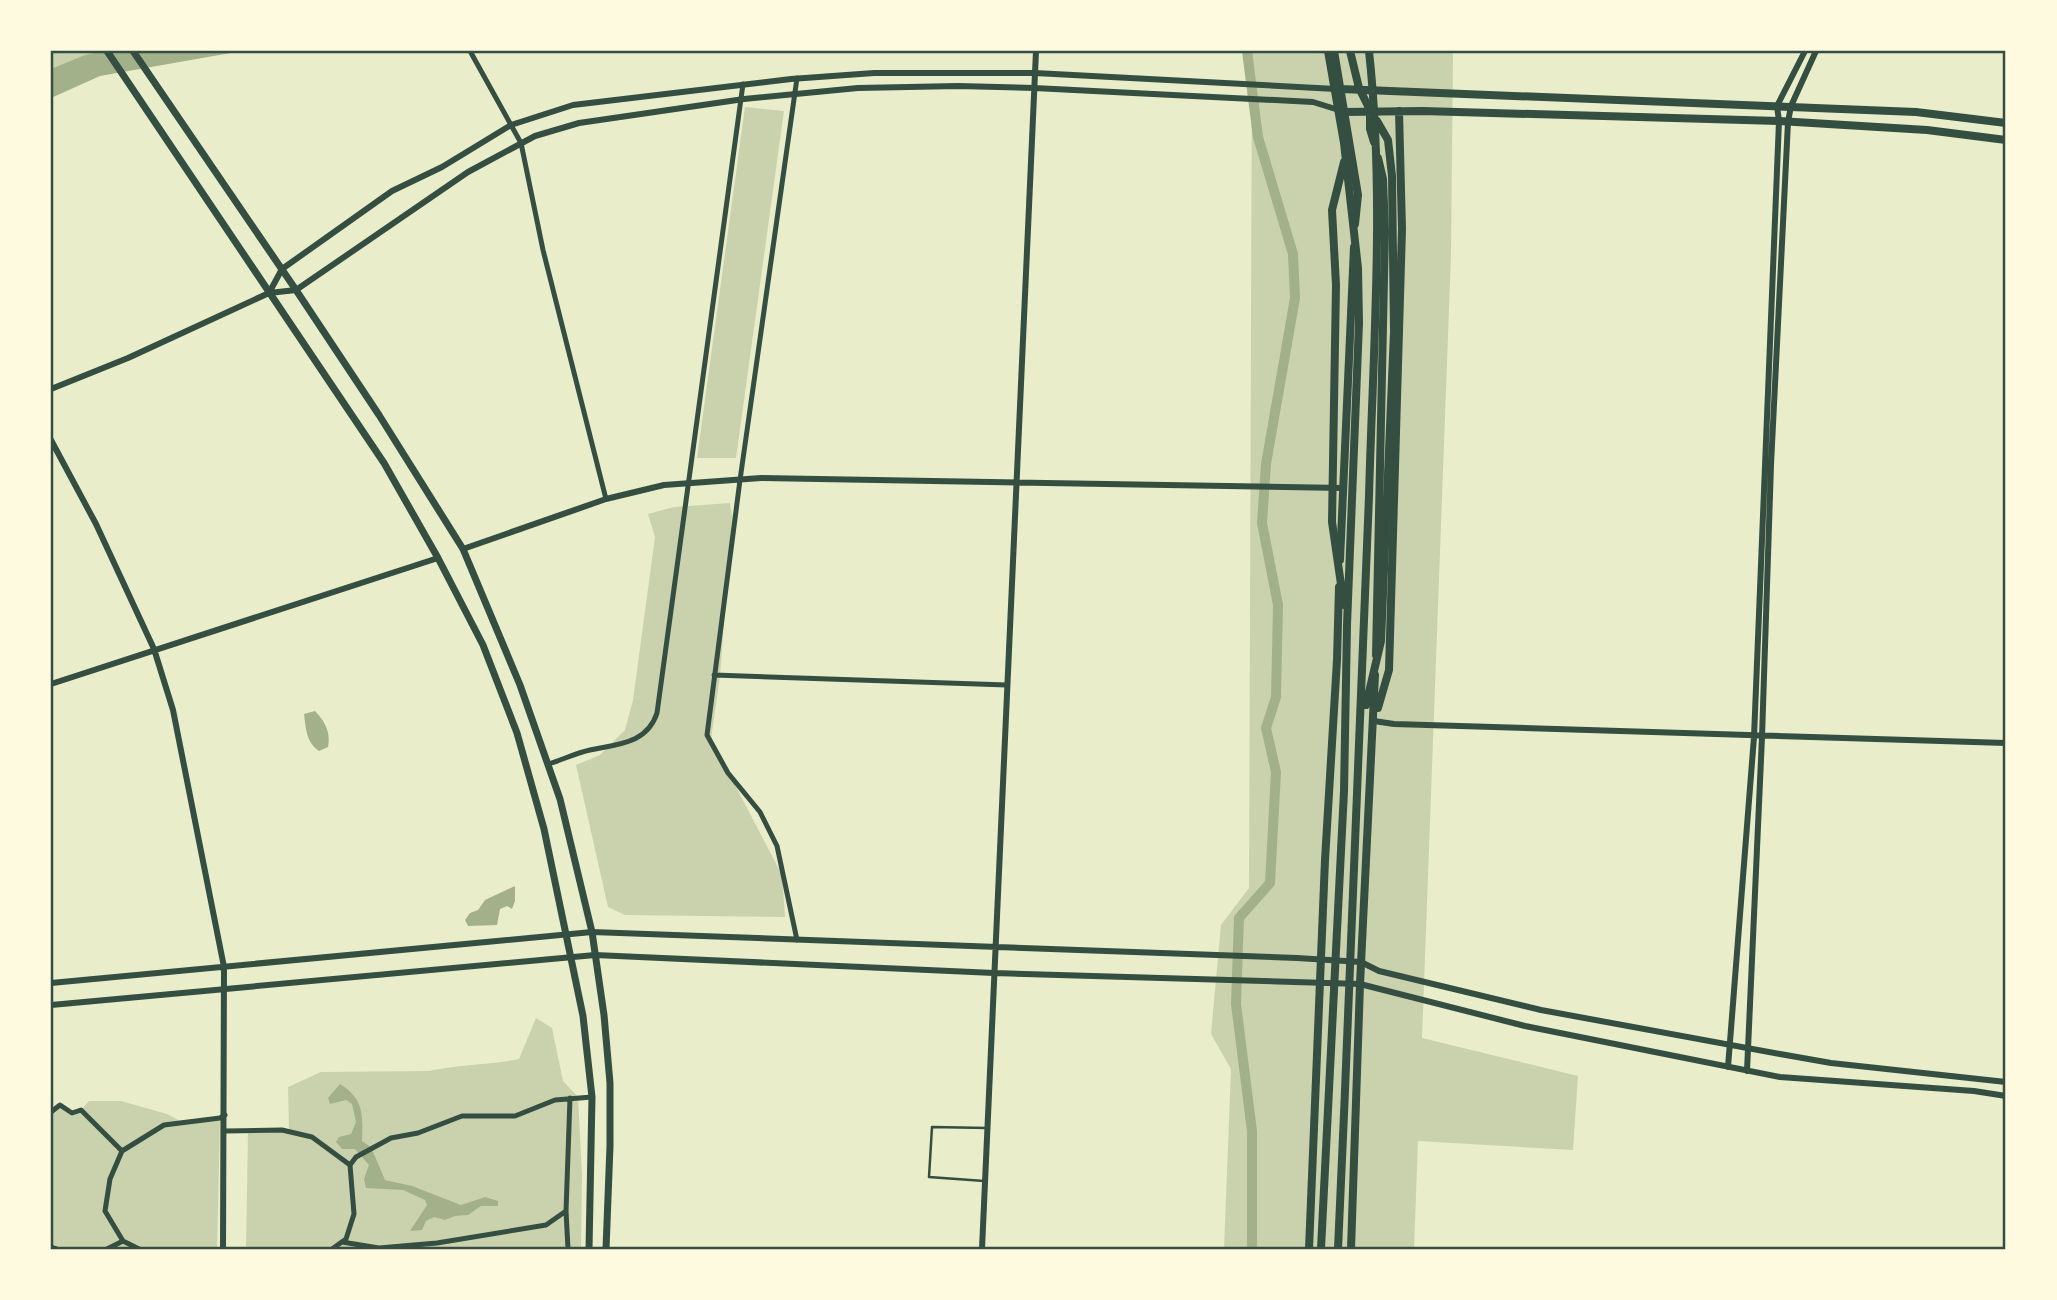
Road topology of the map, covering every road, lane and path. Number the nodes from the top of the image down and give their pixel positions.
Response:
1 (107, 51) edge
2 (133, 51) edge
3 (470, 51) edge
4 (1036, 51) edge
5 (1328, 51) edge
6 (1334, 51) edge
7 (1350, 51) edge
8 (1369, 51) edge
9 (1805, 51) edge
10 (1816, 51) edge
11 (1035, 73) junction
12 (797, 78) junction
13 (743, 84) junction
14 (1034, 88) junction
15 (1359, 88) junction
16 (1341, 89) junction
17 (795, 93) junction
18 (741, 99) junction
19 (1777, 106) junction
20 (1791, 106) junction
21 (1370, 110) junction
22 (1399, 111) junction
23 (1345, 112) junction
24 (1784, 121) junction
25 (2006, 122) edge
26 (511, 125) junction
27 (2006, 140) edge
28 (521, 143) junction
29 (1349, 144) junction
30 (282, 270) junction
31 (296, 290) junction
32 (269, 293) junction
33 (51, 389) edge
34 (51, 440) edge
35 (740, 480) junction
36 (688, 483) junction
37 (1016, 483) junction
38 (1343, 488) junction
39 (606, 499) junction
40 (463, 550) junction
41 (438, 558) junction
42 (1347, 625) junction
43 (154, 649) junction
44 (714, 675) junction
45 (51, 684) edge
46 (1007, 685) junction
47 (1362, 721) junction
48 (1374, 721) junction
49 (1758, 737) junction
50 (2006, 743) edge
51 (548, 764) junction
52 (592, 933) junction
53 (566, 934) junction
54 (797, 940) junction
55 (996, 948) junction
56 (595, 955) junction
57 (572, 957) junction
58 (1321, 961) junction
59 (1361, 962) junction
60 (224, 967) junction
61 (994, 972) junction
62 (51, 983) edge
63 (1320, 984) junction
64 (1360, 984) junction
65 (226, 990) junction
66 (51, 1005) edge
67 (1728, 1045) junction
68 (1747, 1048) junction
69 (1728, 1067) junction
70 (1747, 1071) junction
71 (2006, 1082) edge
72 (2006, 1096) edge
73 (592, 1097) junction
74 (570, 1098) junction
75 (51, 1112) edge
76 (225, 1115) junction
77 (988, 1128) junction
78 (225, 1131) junction
79 (122, 1151) junction
80 (350, 1165) junction
81 (985, 1181) junction
82 (566, 1211) junction
83 (123, 1241) junction
84 (342, 1242) junction
85 (436, 1246) edge
86 (51, 1247) edge
87 (57, 1249) edge
88 (107, 1249) edge
89 (139, 1249) edge
90 (223, 1249) edge
91 (332, 1249) edge
92 (568, 1249) edge
93 (589, 1249) edge
94 (606, 1249) edge
95 (982, 1249) edge
96 (1309, 1249) edge
97 (1321, 1249) edge
98 (1338, 1249) edge
99 (1351, 1249) edge

1 - 32 main road
2 - 30 main road
3 - 26 street
4 - 11 street
5 - 42 main road
6 - 16 main road
7 - 15 main road
8 - 47 main road
9 - 19 street
10 - 20 street
11 - 12 street
11 - 14 street
11 - 16 street
12 - 13 street
12 - 17 street
13 - 18 street
13 - 26 street
14 - 17 street
14 - 23 street
14 - 37 street
15 - 16 main road
15 - 19 main road
15 - 21 main road
16 - 23 main road
17 - 18 street
17 - 35 street
18 - 28 street
18 - 36 street
19 - 20 main road
19 - 24 street
20 - 24 street
20 - 25 main road
21 - 22 main road
21 - 23 main road
21 - 47 main road
21 - 48 main road
22 - 24 main road
22 - 48 main road
23 - 29 main road
24 - 27 main road
24 - 49 street
24 - 49 street
26 - 28 street
26 - 30 street
28 - 31 street
28 - 39 street
29 - 38 main road
29 - 42 main road
30 - 31 main road
30 - 32 street
31 - 32 street
31 - 40 main road
32 - 33 street
32 - 41 main road
34 - 43 street
35 - 36 street
35 - 37 street
35 - 44 street
36 - 39 street
36 - 51 street
37 - 38 street
37 - 46 street
38 - 58 main road
39 - 40 street
40 - 51 main road
41 - 43 street
41 - 53 main road
42 - 97 main road
43 - 45 street
43 - 60 street
44 - 46 street
44 - 54 street
46 - 55 street
47 - 98 main road
48 - 49 street
48 - 59 main road
49 - 50 street
49 - 67 street
49 - 68 street
51 - 52 main road
52 - 53 street
52 - 54 street
52 - 56 main road
53 - 57 main road
53 - 60 street
54 - 55 street
55 - 58 street
55 - 61 street
56 - 57 street
56 - 61 street
56 - 94 main road
57 - 65 street
57 - 73 main road
58 - 59 street
58 - 63 main road
59 - 64 main road
59 - 67 street
60 - 62 street
60 - 65 street
61 - 63 street
61 - 77 street
63 - 64 street
63 - 96 main road
64 - 69 street
64 - 99 main road
65 - 66 street
65 - 76 street
67 - 68 street
67 - 69 street
68 - 70 street
68 - 71 street
69 - 70 street
70 - 72 street
73 - 74 street
73 - 93 main road
74 - 80 street
74 - 82 street
75 - 79 street
76 - 78 street
76 - 79 street
77 - 81 street
77 - 81 lane
78 - 80 street
78 - 90 street
79 - 83 street
80 - 84 street
81 - 95 street
82 - 85 street
82 - 92 street
83 - 88 street
83 - 89 street
84 - 85 street
84 - 91 street
86 - 87 street

